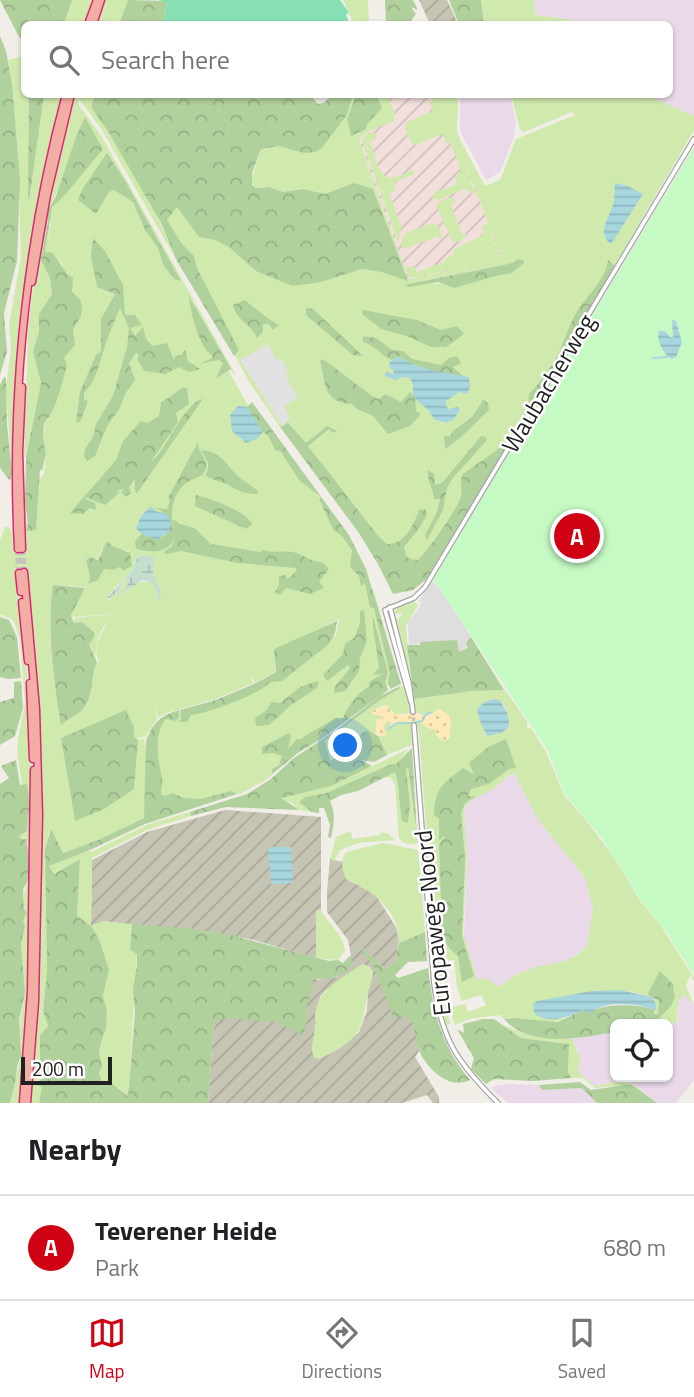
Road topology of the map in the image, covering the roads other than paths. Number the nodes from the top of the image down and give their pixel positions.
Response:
1 (99, 1) edge
2 (91, 21) edge
3 (68, 98) edge
4 (694, 139) edge
5 (20, 549) tunnel mouth
6 (21, 573) tunnel mouth
7 (390, 607) junction
8 (411, 702) junction
9 (413, 712) tunnel mouth
10 (414, 725) tunnel mouth
11 (25, 1103) edge
12 (498, 1103) edge

1 - 2 highway
3 - 5 highway
4 - 7 street, Waubacherweg
6 - 11 highway
7 - 8 street
7 - 8 street, Waubacherweg
8 - 9 street
10 - 12 street, Europaweg-Noord

